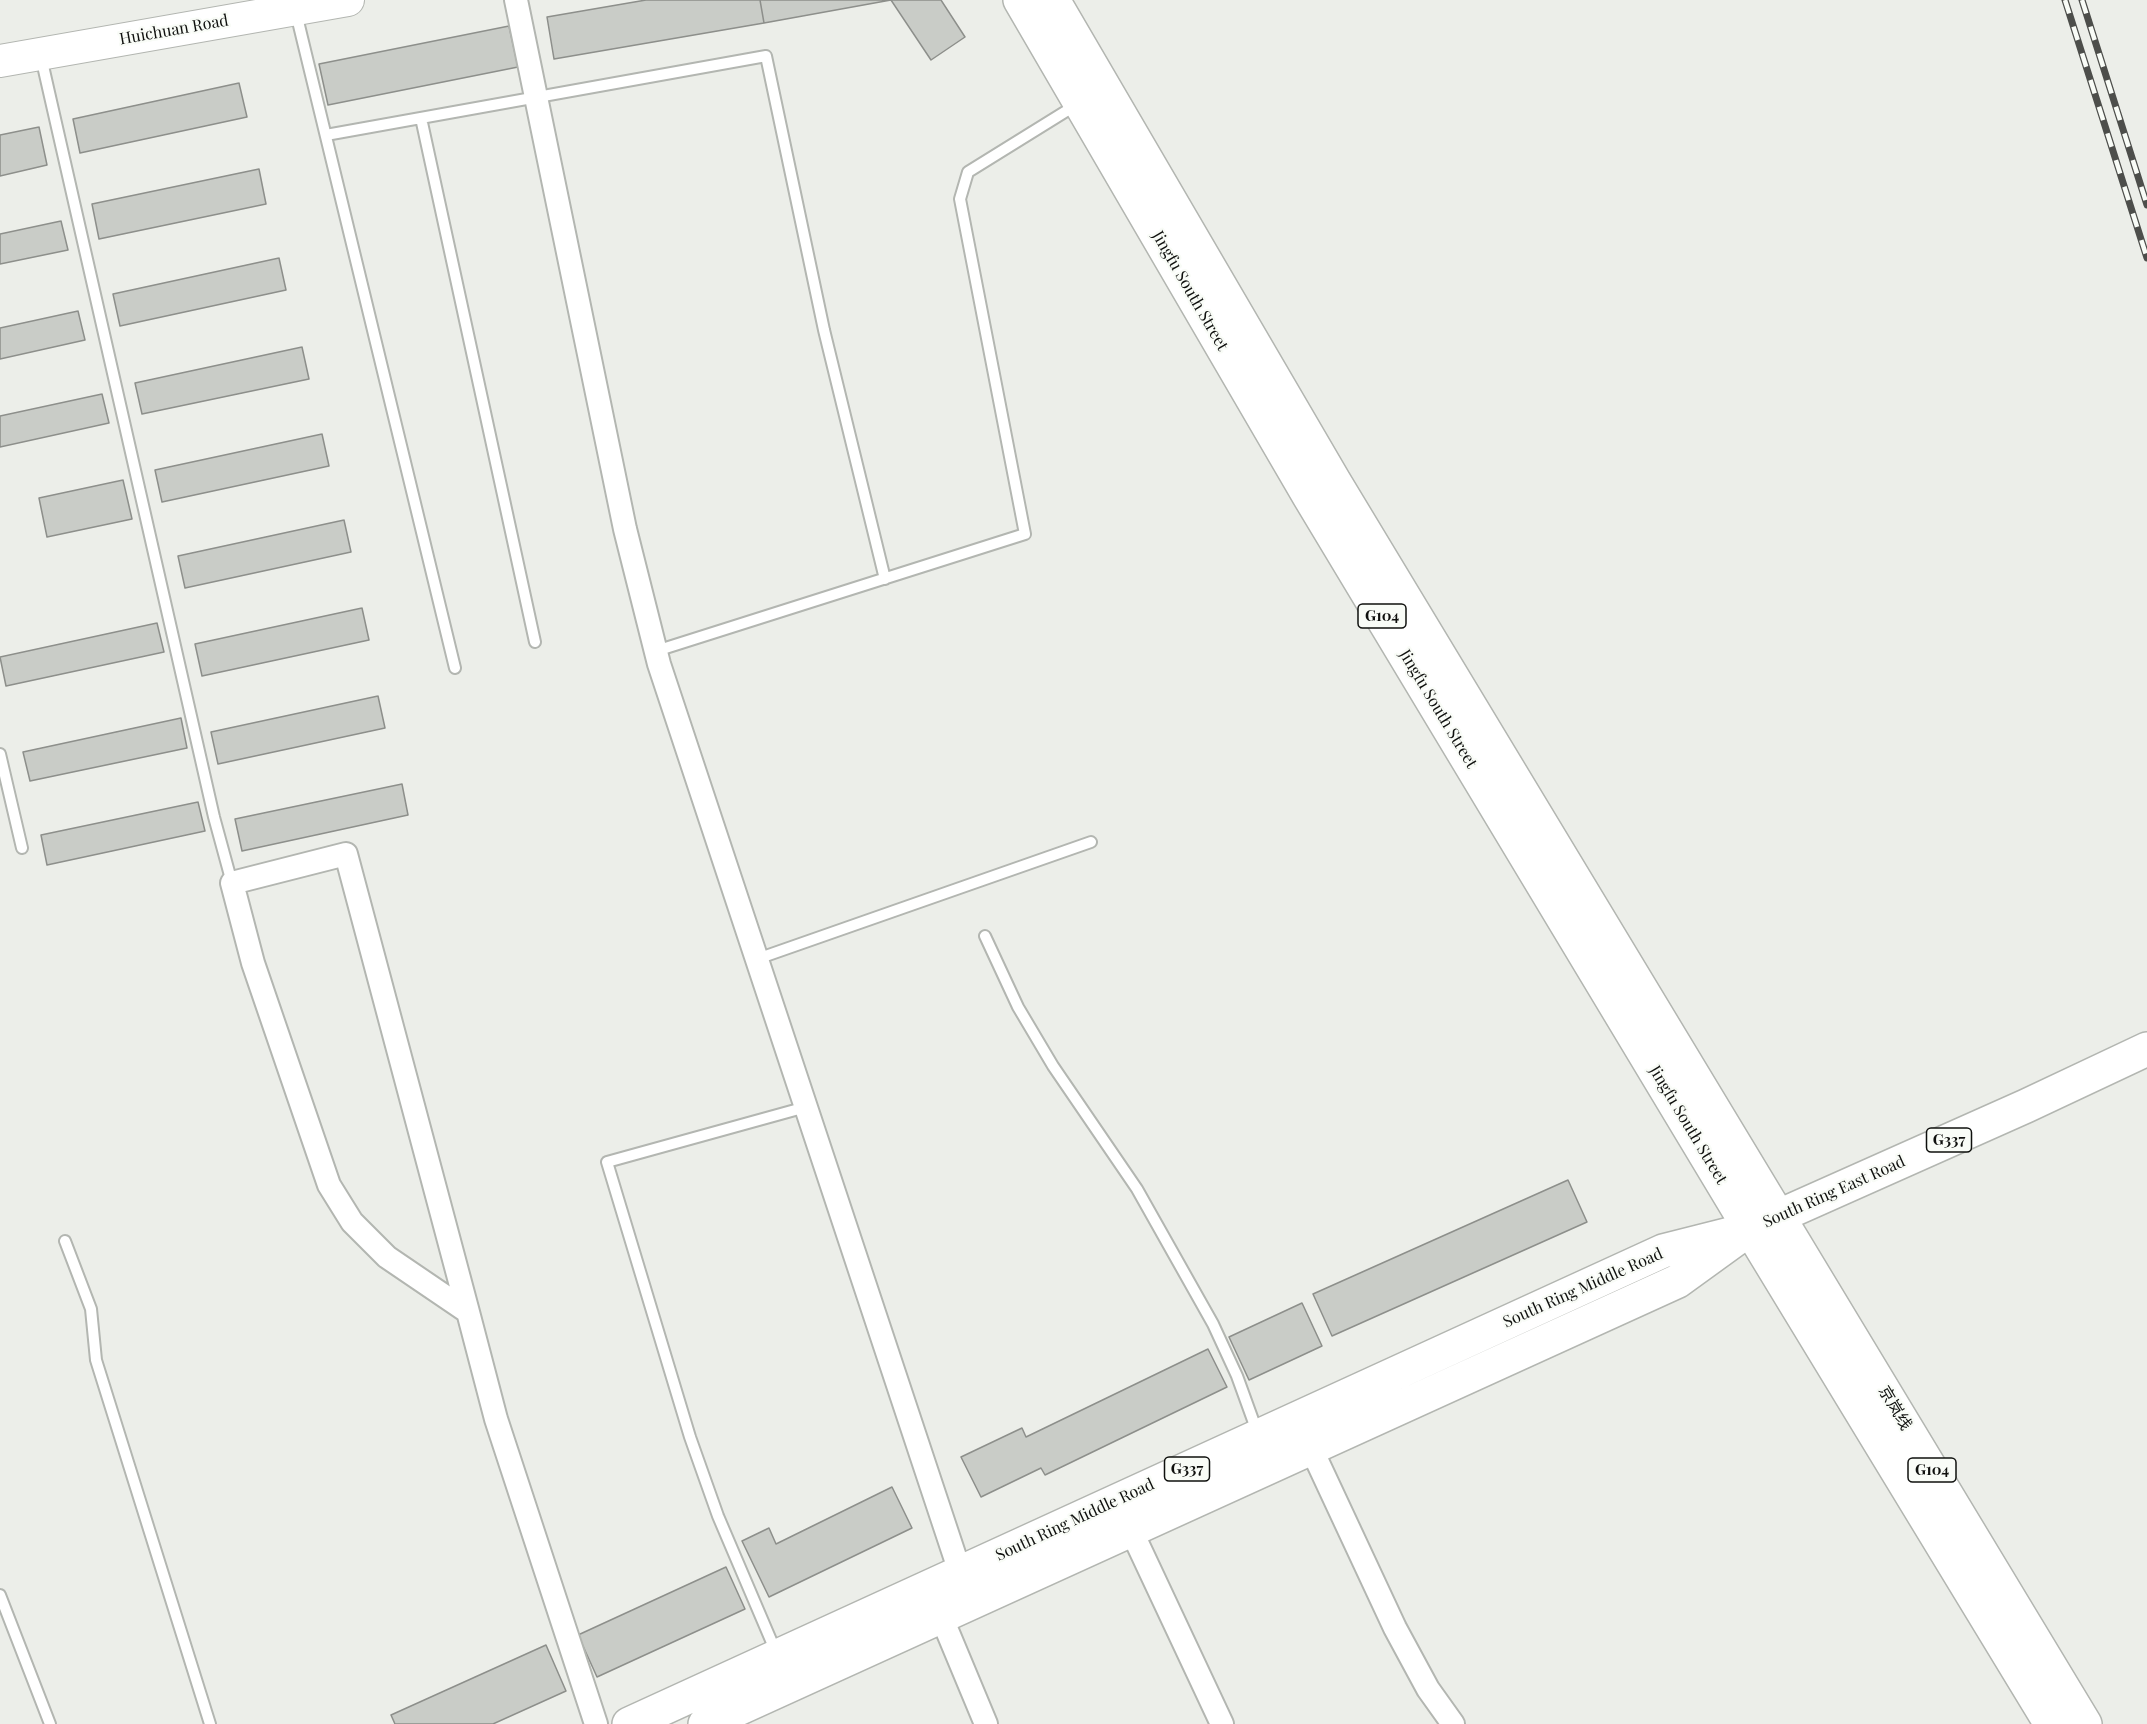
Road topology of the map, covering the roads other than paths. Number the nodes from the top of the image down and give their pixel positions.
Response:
1 (348, 0) edge
2 (516, 0) edge
3 (1020, 0) edge
4 (1053, 0) edge
5 (295, 9) junction
6 (40, 54) junction
7 (0, 61) edge
8 (536, 98) junction
9 (1080, 103) junction
10 (421, 118) junction
11 (326, 135) junction
12 (885, 579) junction
13 (535, 642) dead end
14 (656, 651) junction
15 (455, 668) dead end
16 (0, 754) edge
17 (1091, 842) dead end
18 (22, 848) dead end
19 (232, 884) junction
20 (985, 936) dead end
21 (757, 959) junction
22 (2147, 1049) edge
23 (806, 1107) junction
24 (1764, 1223) junction
25 (64, 1241) dead end
26 (468, 1312) junction
27 (1259, 1436) junction
28 (1311, 1448) junction
29 (1131, 1530) junction
30 (960, 1572) junction
31 (0, 1595) edge
32 (941, 1616) junction
33 (778, 1656) junction
34 (50, 1724) edge
35 (210, 1724) edge
36 (596, 1724) edge
37 (629, 1724) edge
38 (705, 1724) edge
39 (986, 1724) edge
40 (1222, 1724) edge
41 (1453, 1724) edge
42 (2051, 1724) edge
43 (2085, 1724) edge

1 - 5 street, Huichuan Road
2 - 8 street
3 - 9 highway, Jingfu South Street / G104
4 - 24 highway, Jingfu South Street / G104
5 - 6 street, Huichuan Road
5 - 11 lane
6 - 7 street, Huichuan Road
6 - 19 lane
8 - 10 lane
8 - 12 lane
8 - 14 street
9 - 12 lane
9 - 24 highway, Jingfu South Street / G104
10 - 11 lane
10 - 13 lane
11 - 15 lane
12 - 14 lane
14 - 21 street
16 - 18 lane
17 - 21 lane
19 - 26 street
19 - 26 street
20 - 27 lane
21 - 23 street
22 - 24 highway, South Ring East Road / G337
23 - 30 street
23 - 33 lane
24 - 27 highway, South Ring Middle Road / G337
24 - 28 highway, South Ring Middle Road / G337
24 - 42 highway, 京岚线 / G104
24 - 43 highway, 京岚线 / G104
25 - 35 lane
26 - 36 street
27 - 30 highway, South Ring Middle Road / G337
28 - 29 highway, South Ring Middle Road / G337
28 - 41 street
29 - 32 highway, South Ring Middle Road / G337
29 - 40 street
30 - 33 highway, South Ring Middle Road / G337
31 - 34 lane
32 - 38 highway, South Ring Middle Road / G337
32 - 39 street
33 - 37 highway, South Ring Middle Road / G337

